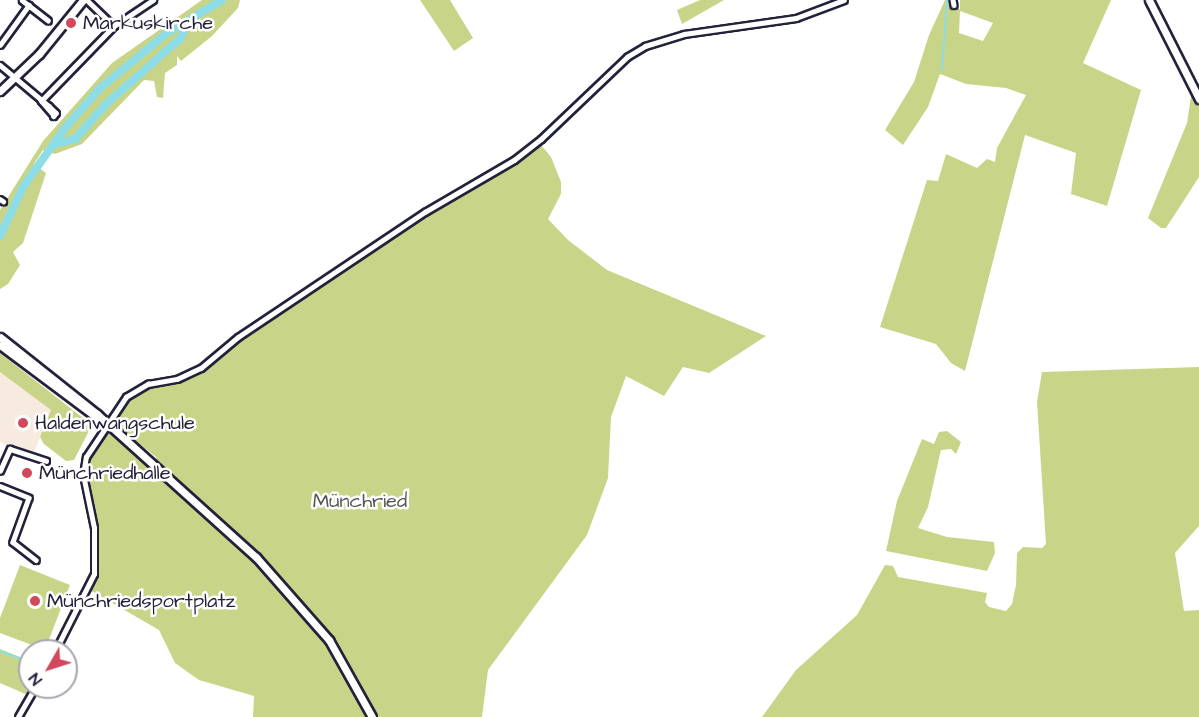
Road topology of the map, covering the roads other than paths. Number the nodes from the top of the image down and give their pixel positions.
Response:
1 (22, 0) edge
2 (85, 0) edge
3 (153, 0) edge
4 (844, 0) edge
5 (1149, 0) edge
6 (28, 5) junction
7 (48, 20) dead end
8 (114, 26) junction
9 (0, 45) edge
10 (0, 65) edge
11 (15, 77) junction
12 (0, 91) edge
13 (1199, 99) edge
14 (0, 337) edge
15 (0, 345) edge
16 (105, 423) junction
17 (46, 461) dead end
18 (0, 471) edge
19 (0, 486) edge
20 (36, 560) dead end
21 (61, 639) edge
22 (28, 699) edge
23 (18, 717) edge
24 (372, 717) edge

1 - 6 street
2 - 8 street
2 - 11 main road
3 - 8 street
4 - 16 street
5 - 13 main road
6 - 7 street
6 - 9 street
8 - 11 street
10 - 11 street
11 - 12 main road
14 - 16 main road
15 - 16 main road
16 - 21 street
16 - 24 main road
17 - 18 street
19 - 20 street
22 - 23 street

